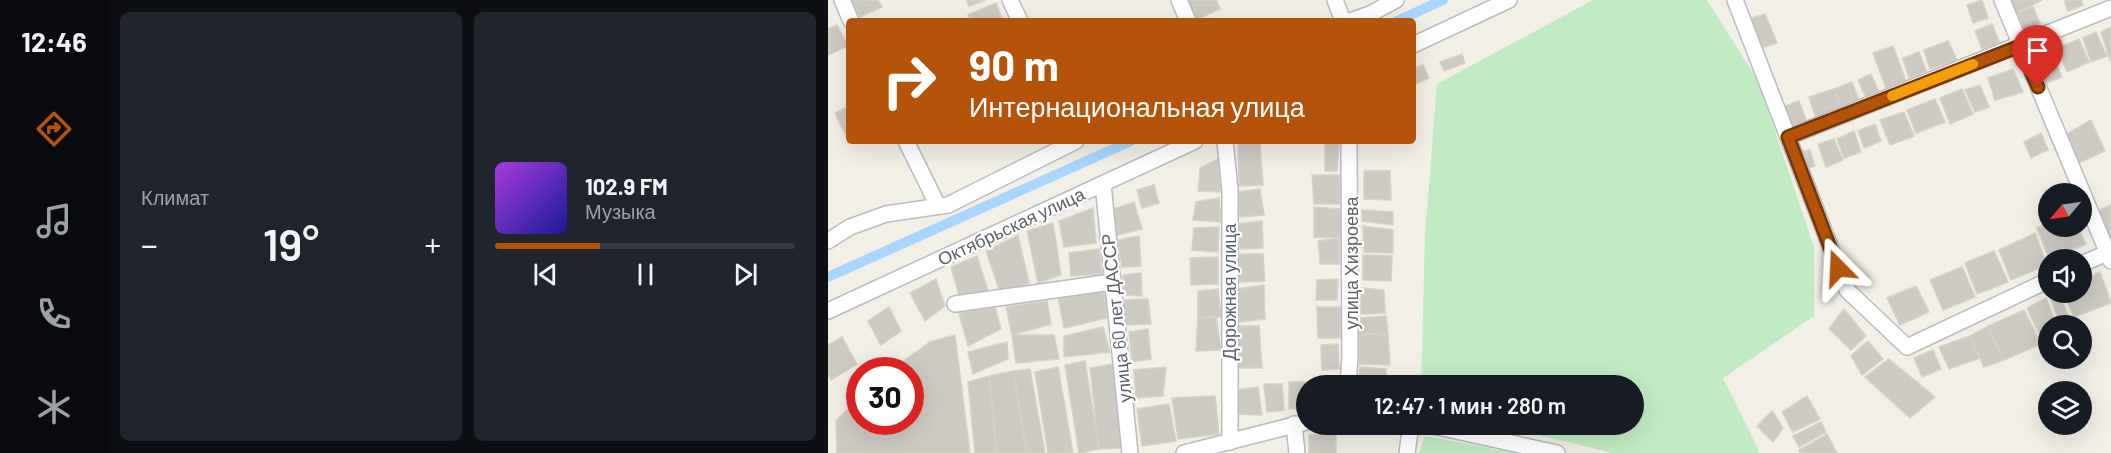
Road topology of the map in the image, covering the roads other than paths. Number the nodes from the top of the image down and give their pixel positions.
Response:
1 (842, 0) edge
2 (1010, 0) edge
3 (1179, 0) edge
4 (1335, 0) edge
5 (1396, 0) edge
6 (1509, 0) edge
7 (1735, 0) edge
8 (2002, 0) edge
9 (2111, 8) edge
10 (850, 18) edge
11 (1019, 18) edge
12 (1187, 18) edge
13 (1342, 18) edge
14 (1359, 18) edge
15 (1416, 44) edge
16 (2020, 46) junction
17 (1788, 137) junction
18 (907, 144) edge
19 (1067, 144) edge
20 (1188, 144) edge
21 (1225, 144) edge
22 (1349, 144) edge
23 (1103, 183) junction
24 (938, 206) junction
25 (828, 242) edge
26 (2110, 255) edge
27 (2092, 261) edge
28 (1112, 282) junction
29 (2038, 285) edge
30 (955, 304) dead end
31 (828, 311) edge
32 (1349, 375) edge
33 (1296, 424) edge
34 (1299, 435) edge
35 (1409, 435) edge
36 (1474, 435) edge
37 (1230, 442) junction
38 (1130, 453) edge
39 (1184, 453) edge
40 (1297, 453) edge
41 (1407, 453) edge
42 (1557, 453) edge

1 - 10 street
2 - 11 street
3 - 12 street
4 - 13 street
5 - 14 street
6 - 15 street
7 - 17 street
8 - 16 street
9 - 16 street
16 - 17 street
16 - 26 street
17 - 29 street
18 - 24 street
19 - 24 street
20 - 23 street, Октябрьская улица
21 - 37 street, Дорожная улица
22 - 32 street, улица Хизроева
23 - 28 street, улица 60 лет ДАССР
23 - 31 street, Октябрьская улица
24 - 25 street
26 - 27 street
28 - 30 street
28 - 38 street, улица 60 лет ДАССР
33 - 37 street
34 - 40 street
35 - 41 street
36 - 42 street
37 - 39 street

